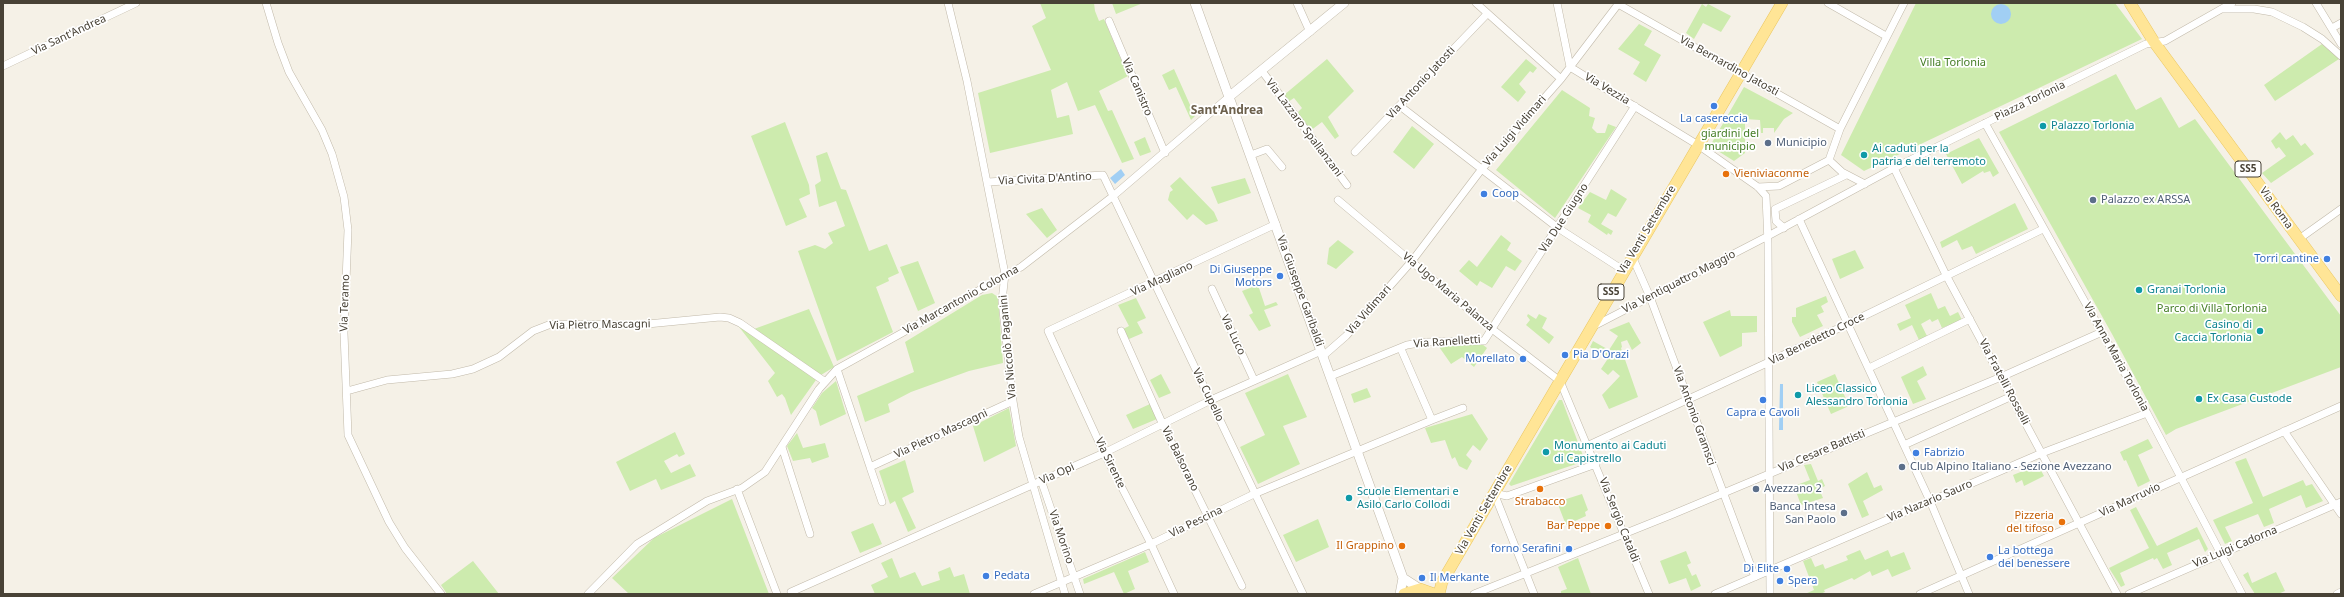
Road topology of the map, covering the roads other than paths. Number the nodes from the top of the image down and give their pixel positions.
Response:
1 (136, 3) edge
2 (266, 3) edge
3 (948, 3) edge
4 (1196, 3) edge
5 (1297, 3) edge
6 (1344, 3) edge
7 (1476, 3) edge
8 (1557, 3) edge
9 (1782, 3) edge
10 (1828, 3) edge
11 (1904, 3) edge
12 (2130, 3) edge
13 (2316, 3) edge
14 (1619, 4) edge
15 (2228, 5) edge
16 (1487, 14) junction
17 (1109, 21) dead end
18 (2341, 23) edge
19 (2332, 28) junction
20 (1310, 32) junction
21 (1886, 36) junction
22 (2154, 42) junction
23 (2341, 44) edge
24 (2341, 56) edge
25 (3, 66) edge
26 (1570, 66) junction
27 (1262, 71) junction
28 (1740, 72) junction
29 (1561, 79) junction
30 (1230, 96) junction
31 (1400, 106) junction
32 (1635, 106) junction
33 (1985, 123) junction
34 (1840, 128) junction
35 (1698, 145) junction
36 (1355, 152) dead end
37 (1165, 153) junction
38 (1251, 155) junction
39 (1829, 160) junction
40 (1282, 167) dead end
41 (1894, 168) junction
42 (1481, 170) junction
43 (1846, 175) junction
44 (988, 182) junction
45 (1865, 184) junction
46 (1347, 185) dead end
47 (1758, 187) junction
48 (1766, 196) junction
49 (1112, 197) junction
50 (1338, 200) dead end
51 (1775, 209) junction
52 (2341, 209) edge
53 (1800, 219) junction
54 (1276, 224) junction
55 (1558, 228) junction
56 (1784, 228) junction
57 (2043, 229) junction
58 (1768, 236) junction
59 (2299, 238) junction
60 (1632, 256) junction
61 (1412, 261) junction
62 (1623, 270) junction
63 (1005, 274) junction
64 (1946, 274) junction
65 (1153, 283) junction
66 (1212, 289) dead end
67 (2341, 296) edge
68 (1650, 297) junction
69 (1970, 319) junction
70 (1848, 324) junction
71 (1590, 328) junction
72 (1492, 329) junction
73 (1048, 331) joint
74 (1121, 331) dead end
75 (2102, 332) junction
76 (1401, 348) junction
77 (1322, 353) junction
78 (1769, 362) junction
79 (1869, 368) junction
80 (838, 370) junction
81 (1330, 376) junction
82 (2001, 377) junction
83 (1254, 380) junction
84 (824, 381) junction
85 (1560, 381) junction
86 (347, 391) junction
87 (2012, 396) junction
88 (1211, 400) junction
89 (1688, 400) junction
90 (1013, 401) junction
91 (2341, 406) edge
92 (1463, 408) dead end
93 (2147, 413) junction
94 (1432, 420) junction
95 (1893, 422) junction
96 (1163, 424) junction
97 (2284, 431) junction
98 (1589, 445) junction
99 (1904, 445) junction
100 (782, 447) junction
101 (1357, 449) junction
102 (1104, 453) junction
103 (2042, 453) junction
104 (1596, 464) junction
105 (870, 467) junction
106 (1769, 474) junction
107 (2180, 477) junction
108 (1041, 480) junction
109 (1032, 485) junction
110 (737, 489) junction
111 (1494, 492) junction
112 (1722, 492) junction
113 (1254, 494) junction
114 (882, 502) dead end
115 (1930, 502) junction
116 (2338, 504) edge
117 (2341, 514) edge
118 (1208, 516) junction
119 (2078, 524) junction
120 (1623, 533) junction
121 (810, 534) dead end
122 (1152, 544) junction
123 (2220, 553) junction
124 (1770, 570) junction
125 (1526, 574) junction
126 (1075, 576) junction
127 (1961, 576) junction
128 (1754, 577) junction
129 (1403, 578) junction
130 (1062, 582) junction
131 (1242, 586) dead end
132 (791, 592) dead end
133 (1431, 592) edge
134 (2341, 592) edge
135 (441, 594) edge
136 (588, 594) edge
137 (777, 594) edge
138 (1034, 594) edge
139 (1065, 594) edge
140 (1080, 594) edge
141 (1174, 594) edge
142 (1303, 594) edge
143 (1400, 594) edge
144 (1404, 594) edge
145 (1474, 594) edge
146 (1534, 594) edge
147 (1649, 594) edge
148 (1715, 594) edge
149 (1770, 594) edge
150 (1920, 594) edge
151 (1969, 594) edge
152 (2117, 594) edge
153 (2129, 594) edge
154 (2242, 594) edge
155 (2337, 594) edge

1 - 25 street, Via Sant'Andrea
2 - 86 street, Via Teramo
3 - 44 street, Via Niccolò Paganini
4 - 30 street, Via Giuseppe Garibaldi
5 - 20 street
6 - 20 street, Via Marcantonio Colonna
7 - 16 street
8 - 26 street
9 - 28 main road, Via Venti Settembre / SS5
10 - 21 street
11 - 21 street
12 - 22 main road, SS5
13 - 19 street
14 - 26 street, Via Luigi Vidimari
14 - 28 street, Via Bernardino Jatosti
15 - 22 street, Piazza Torlonia
15 - 24 street
16 - 29 street
16 - 31 street, Via Antonio Jatosti
17 - 37 street, Via Canistro
18 - 19 street
19 - 23 street
20 - 27 street, Via Marcantonio Colonna
21 - 34 street
22 - 33 street, Piazza Torlonia
22 - 59 main road, Via Roma / SS5
26 - 29 street, Via Luigi Vidimari
26 - 32 street, Via Vezzia
27 - 30 street, Via Marcantonio Colonna
27 - 46 street, Via Lazzaro Spallanzani
28 - 34 street, Via Bernardino Jatosti
28 - 35 main road, Via Venti Settembre / SS5
29 - 42 street, Via Luigi Vidimari
30 - 37 street, Via Marcantonio Colonna
30 - 38 street, Via Giuseppe Garibaldi
31 - 36 street, Via Antonio Jatosti
31 - 42 street
32 - 35 street, Via Vezzia
32 - 55 street, Via Due Giugno
33 - 41 street, Piazza Torlonia
33 - 57 street, Via Anna Maria Torlonia
34 - 39 street
35 - 47 street, Via Vezzia
35 - 60 main road, Via Venti Settembre / SS5
37 - 49 street, Via Marcantonio Colonna
38 - 40 street
38 - 54 street, Via Giuseppe Garibaldi
39 - 43 street
39 - 47 street
41 - 45 street, Piazza Torlonia
41 - 64 street, Via Fratelli Rosselli
42 - 55 street
42 - 61 street, Via Luigi Vidimari
43 - 45 street
43 - 51 street
44 - 49 street, Via Civita D'Antino
44 - 63 street, Via Niccolò Paganini
45 - 53 street, Piazza Torlonia
47 - 48 street, Via Vezzia
48 - 51 street, Via Vezzia
48 - 58 street
49 - 63 street, Via Marcantonio Colonna
49 - 65 street, Via Cupello
50 - 61 street, Via Ugo Maria Palanza
51 - 56 street, Via Vezzia
52 - 59 street
53 - 56 street, Via Ventiquattro Maggio
53 - 70 street
54 - 65 street, Via Magliano
54 - 77 street, Via Giuseppe Garibaldi
55 - 62 street
55 - 72 street, Via Due Giugno
56 - 58 street, Via Ventiquattro Maggio
57 - 64 street, Via Benedetto Croce
57 - 75 street, Via Anna Maria Torlonia
58 - 68 street, Via Ventiquattro Maggio
58 - 78 street
59 - 67 main road, Via Roma / SS5
60 - 62 main road, Via Venti Settembre / SS5
60 - 68 street, Via Antonio Gramsci
61 - 72 street, Via Ugo Maria Palanza
61 - 77 street, Via Vidimari
62 - 71 main road, Via Venti Settembre / SS5
63 - 80 street, Via Marcantonio Colonna
63 - 90 street, Via Niccolò Paganini
64 - 69 street, Via Fratelli Rosselli
64 - 70 street, Via Benedetto Croce
65 - 73 street, Via Magliano
65 - 88 street, Via Cupello
66 - 83 street, Via Luco
68 - 71 street, Via Ventiquattro Maggio
68 - 89 street, Via Antonio Gramsci
69 - 79 street
69 - 82 street, Via Fratelli Rosselli
70 - 78 street, Via Benedetto Croce
70 - 79 street
71 - 85 main road, Via Venti Settembre / SS5
72 - 76 street, Via Ranelletti
72 - 85 street, Via Ugo Maria Palanza
73 - 102 street, Via Sirente
74 - 96 street, Via Balsorano
75 - 82 street, Via Cesare Battisti
75 - 93 street, Via Anna Maria Torlonia
76 - 81 street, Via Ranelletti
76 - 94 street
77 - 81 street, Via Giuseppe Garibaldi
77 - 83 street, Via Opi
78 - 89 street, Via Benedetto Croce
78 - 106 street
79 - 95 street
80 - 84 street, Via Marcantonio Colonna
80 - 105 street
81 - 101 street, Via Giuseppe Garibaldi
82 - 87 street, Via Fratelli Rosselli
82 - 95 street, Via Cesare Battisti
83 - 88 street, Via Opi
84 - 86 street, Via Pietro Mascagni
84 - 100 street, Via Marcantonio Colonna
85 - 98 street, Via Sergio Cataldi
85 - 111 main road, Via Venti Settembre / SS5
86 - 135 street, Via Teramo
87 - 99 street
87 - 103 street, Via Fratelli Rosselli
88 - 96 street, Via Opi
88 - 113 street, Via Cupello
89 - 98 street, Via Benedetto Croce
89 - 112 street, Via Antonio Gramsci
90 - 105 street, Via Pietro Mascagni
90 - 109 street, Via Niccolò Paganini
91 - 97 street, Via Marruvio
92 - 94 street, Via Pescina
93 - 103 street, Via Nazario Sauro
93 - 107 street, Via Anna Maria Torlonia
94 - 101 street, Via Pescina
95 - 99 street
95 - 106 street, Via Cesare Battisti
96 - 102 street, Via Opi
96 - 118 street, Via Balsorano
97 - 107 street, Via Marruvio
97 - 116 street
98 - 104 street, Via Sergio Cataldi
99 - 115 street
100 - 110 street, Via Marcantonio Colonna
100 - 121 street
101 - 113 street, Via Pescina
101 - 129 street, Via Giuseppe Garibaldi
102 - 108 street, Via Opi
102 - 122 street, Via Sirente
103 - 115 street, Via Nazario Sauro
103 - 119 street, Via Fratelli Rosselli
104 - 111 street
104 - 120 street, Via Sergio Cataldi
105 - 114 street
106 - 112 street, Via Cesare Battisti
106 - 124 street
107 - 119 street, Via Marruvio
107 - 123 street, Via Anna Maria Torlonia
108 - 109 street, Via Opi
108 - 126 street, Via Morino
109 - 130 street, Via Niccolò Paganini
109 - 132 street, Via Opi
110 - 136 street, Via Marcantonio Colonna
110 - 137 street
111 - 125 street
111 - 133 main road, Via Venti Settembre / SS5
112 - 120 street, Via Cesare Battisti
112 - 128 street, Via Antonio Gramsci
113 - 118 street, Via Pescina
113 - 142 street, Via Cupello
115 - 124 street, Via Nazario Sauro
115 - 127 street
116 - 117 street
116 - 123 street, Via Luigi Cadorna
118 - 122 street, Via Pescina
118 - 131 street, Via Balsorano
119 - 127 street, Via Marruvio
119 - 152 street, Via Fratelli Rosselli
120 - 125 street, Via Cesare Battisti
120 - 147 street, Via Sergio Cataldi
122 - 126 street, Via Pescina
122 - 141 street, Via Sirente
123 - 153 street, Via Luigi Cadorna
123 - 154 street, Via Anna Maria Torlonia
124 - 128 street, Via Nazario Sauro
124 - 149 street
125 - 145 street, Via Cesare Battisti
125 - 146 street
126 - 130 street, Via Pescina
126 - 140 street, Via Morino
127 - 150 street, Via Marruvio
127 - 151 street
128 - 148 street, Via Nazario Sauro
129 - 133 street
129 - 143 street
130 - 138 street, Via Pescina
130 - 139 street, Via Niccolò Paganini
133 - 144 main road
134 - 155 street

